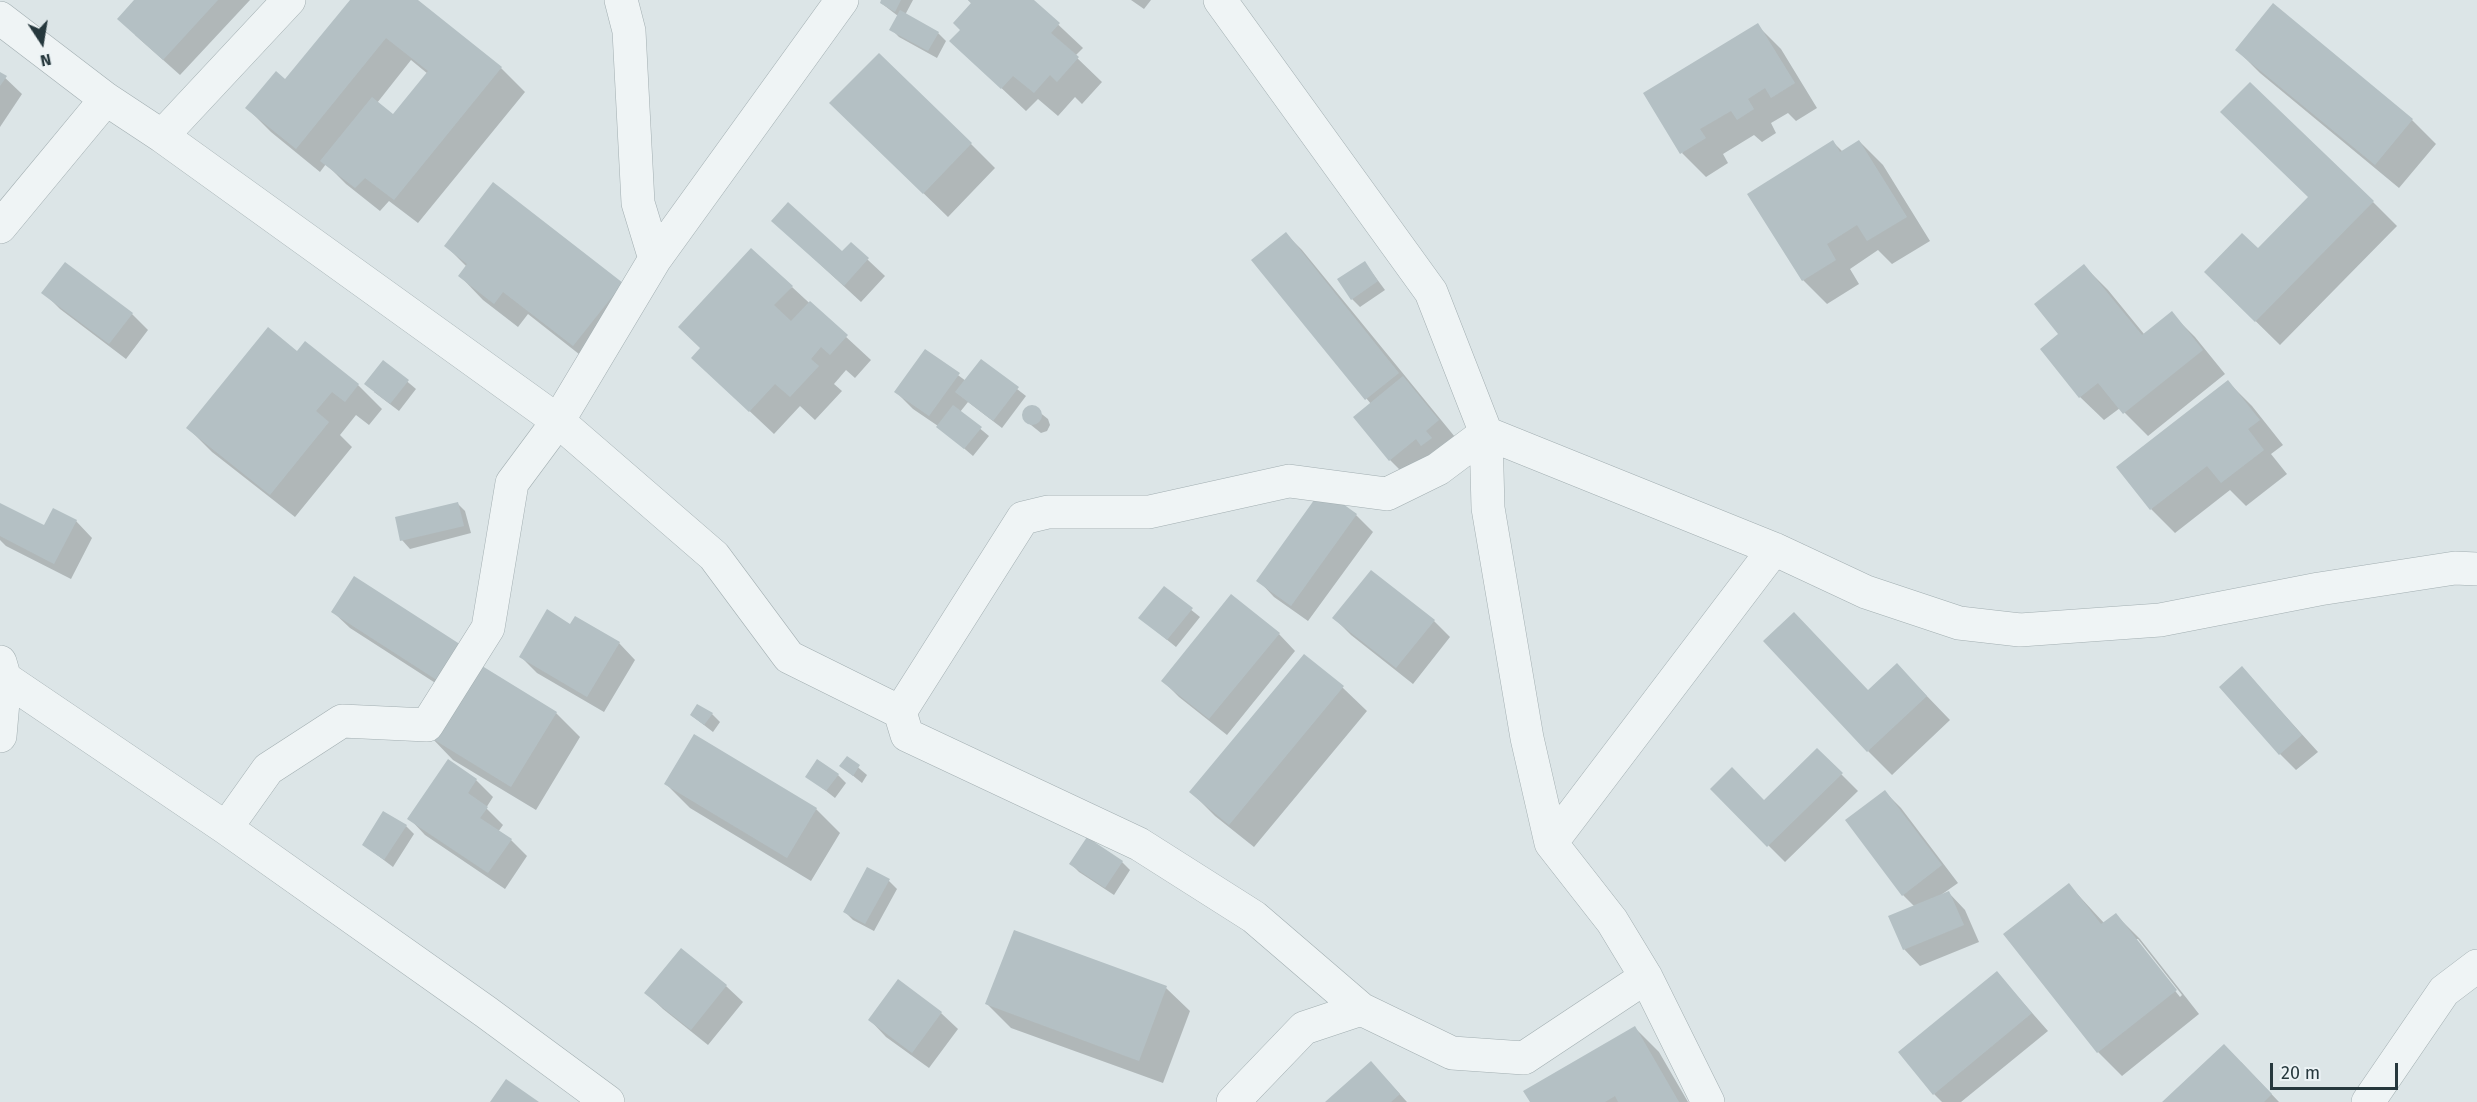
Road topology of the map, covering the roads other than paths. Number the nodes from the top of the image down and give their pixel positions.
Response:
1 (289, 0) edge
2 (621, 0) edge
3 (842, 0) edge
4 (1220, 0) edge
5 (0, 18) edge
6 (106, 99) junction
7 (162, 136) junction
8 (0, 226) edge
9 (655, 259) junction
10 (558, 421) junction
11 (1486, 433) junction
12 (1774, 549) junction
13 (2477, 569) edge
14 (2, 672) edge
15 (900, 712) junction
16 (0, 736) edge
17 (226, 828) junction
18 (1551, 843) junction
19 (2477, 966) edge
20 (1646, 977) junction
21 (1361, 1009) junction
22 (608, 1102) edge
23 (1233, 1102) edge
24 (1707, 1102) edge
25 (2368, 1102) edge

1 - 7 street
2 - 9 street
3 - 9 street
4 - 11 street
5 - 6 street
6 - 7 street
6 - 8 street
7 - 10 street
9 - 10 street
10 - 15 street
10 - 17 street
11 - 12 street
11 - 15 street
11 - 18 street
12 - 13 street
12 - 18 street
14 - 16 street
14 - 17 street
15 - 21 street
17 - 22 street
18 - 20 street
19 - 25 street
20 - 21 street
20 - 24 street
21 - 23 street

